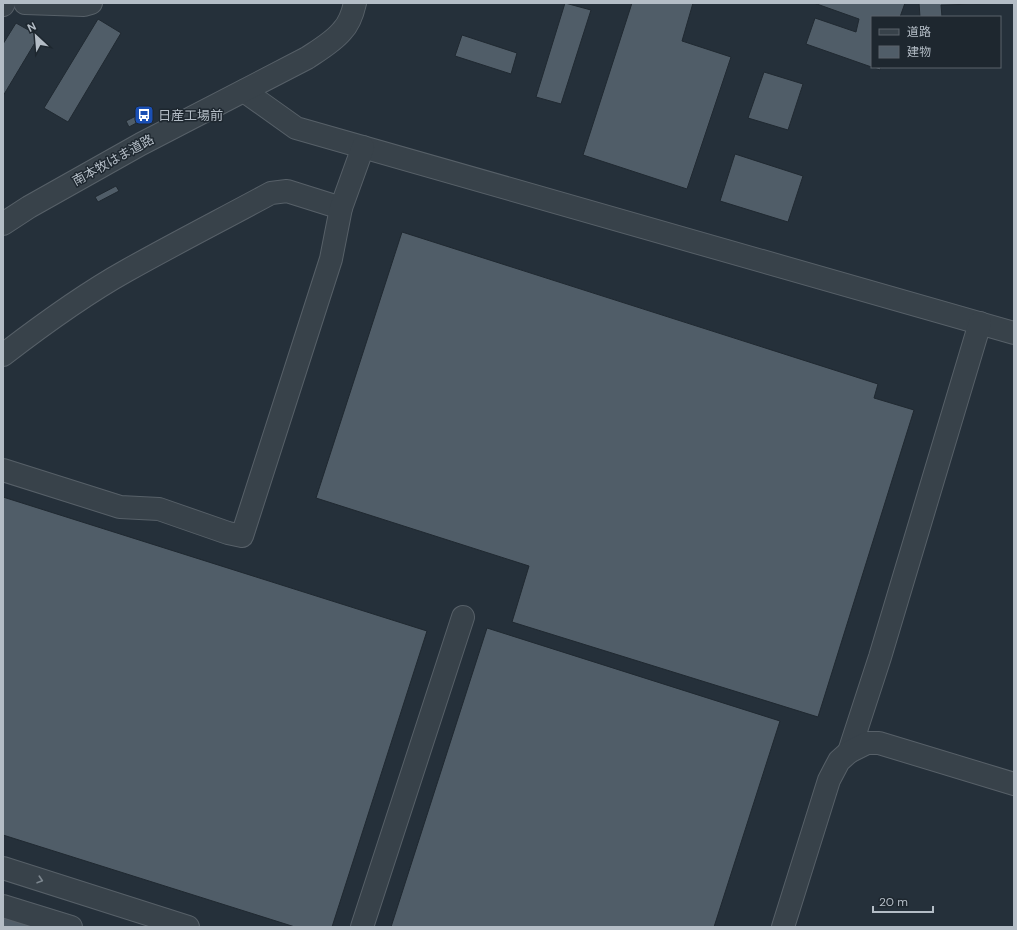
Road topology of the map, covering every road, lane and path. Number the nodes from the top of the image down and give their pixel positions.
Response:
1 (26, 3) edge
2 (92, 3) edge
3 (355, 3) edge
4 (244, 91) junction
5 (363, 147) junction
6 (341, 208) junction
7 (3, 224) edge
8 (980, 323) junction
9 (1014, 333) edge
10 (3, 355) edge
11 (3, 470) edge
12 (463, 617) dead end
13 (849, 752) junction
14 (1014, 784) edge
15 (3, 868) edge
16 (3, 906) edge
17 (71, 927) edge
18 (188, 927) edge
19 (362, 927) edge
20 (783, 927) edge

1 - 2 street
3 - 4 street, 南本牧はま道路
4 - 5 street
4 - 7 street, 南本牧はま道路
5 - 6 street
5 - 8 street
6 - 10 street
6 - 11 street
8 - 9 street
8 - 13 street
12 - 19 street
13 - 14 street
13 - 20 street
15 -> 18 street
16 - 17 street

